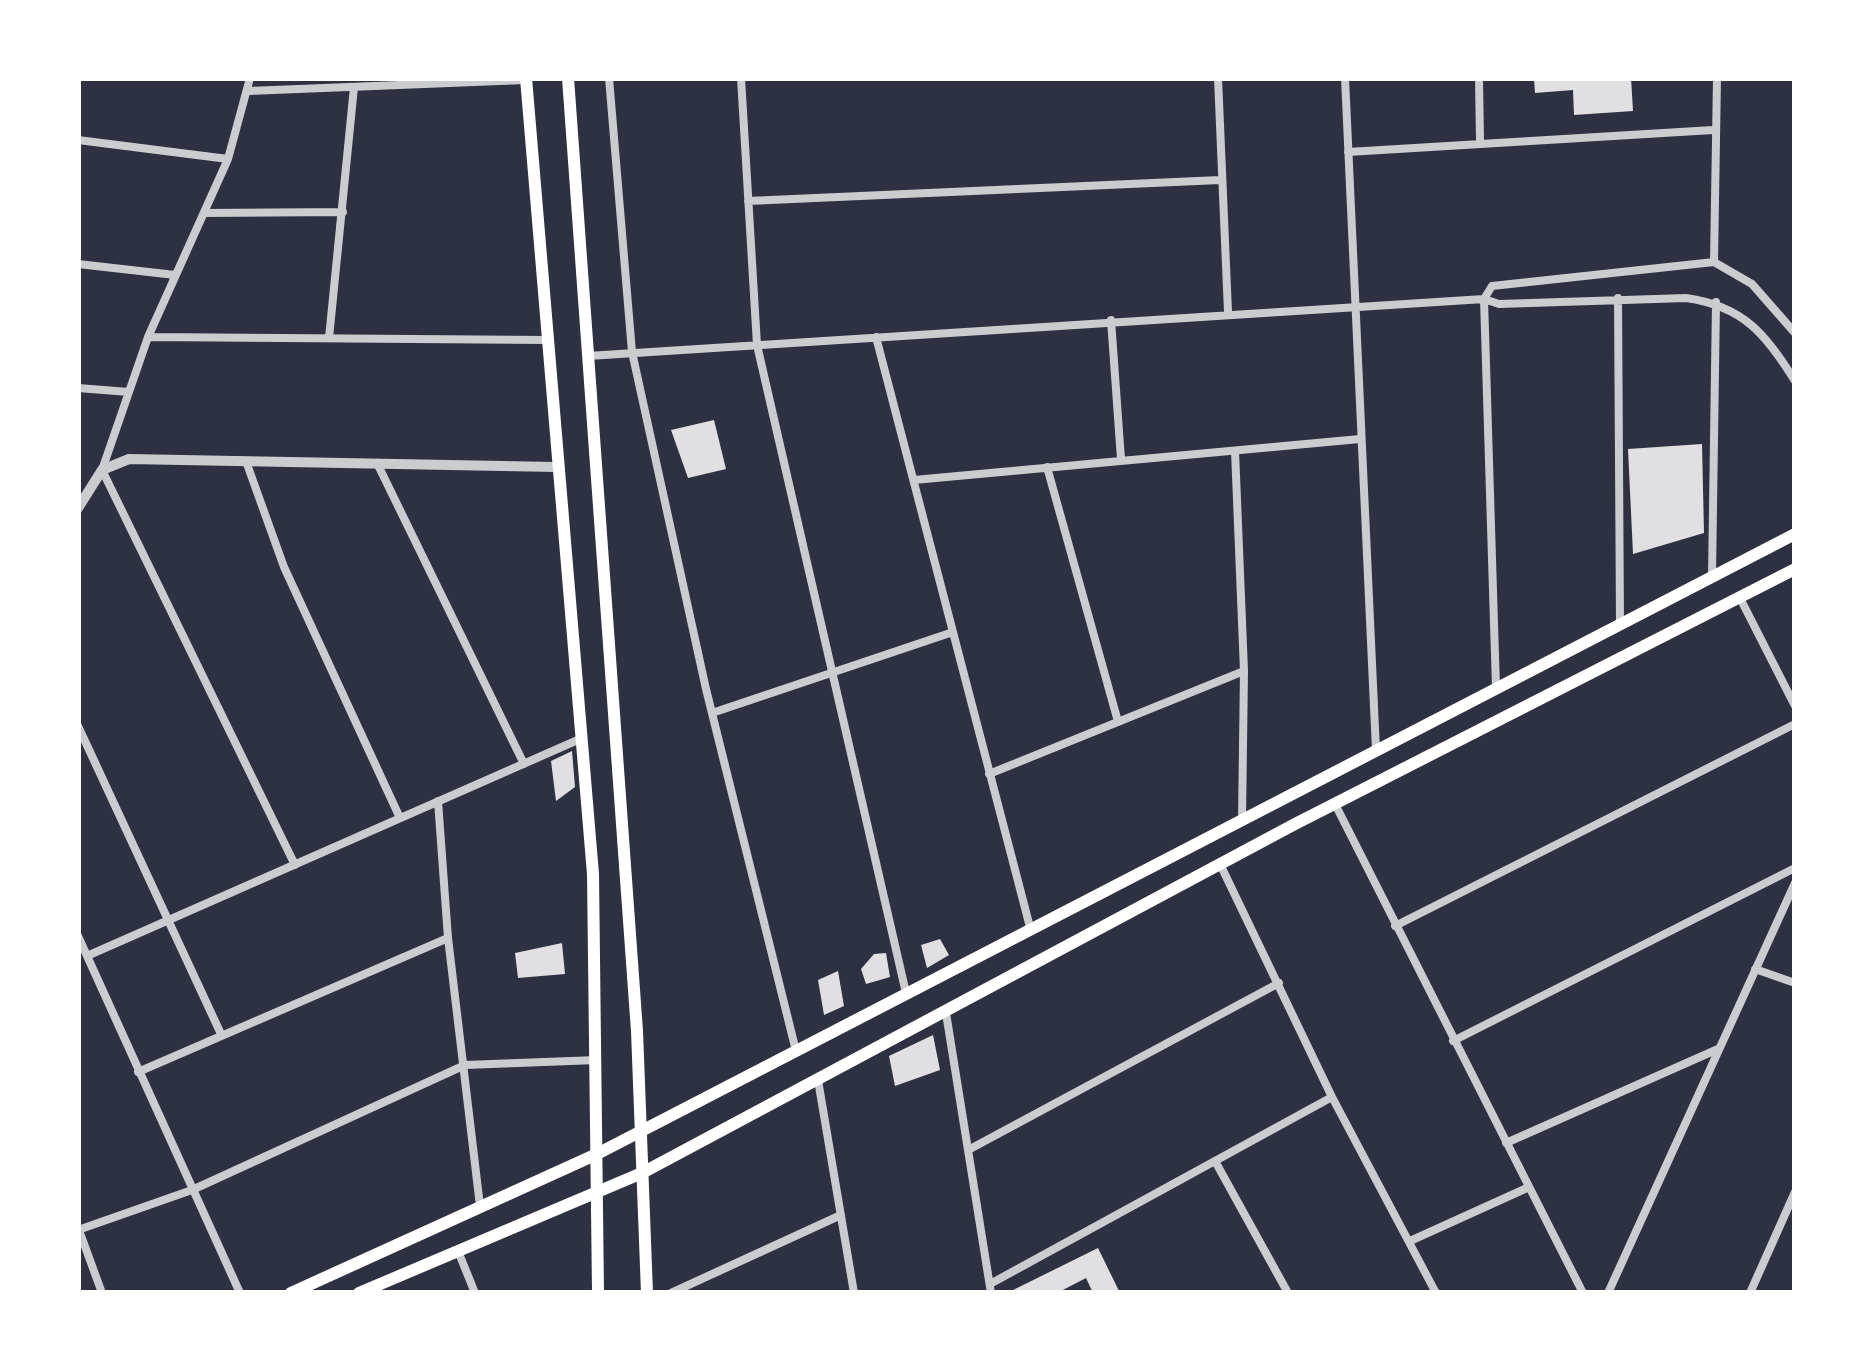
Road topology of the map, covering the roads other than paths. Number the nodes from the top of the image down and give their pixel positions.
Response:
1 (250, 78) edge
2 (568, 78) edge
3 (609, 78) edge
4 (741, 78) edge
5 (1218, 78) edge
6 (1346, 78) edge
7 (1479, 78) edge
8 (1717, 78) edge
9 (526, 79) edge
10 (354, 87) junction
11 (248, 91) junction
12 (1713, 130) junction
13 (78, 140) edge
14 (1480, 141) junction
15 (1348, 152) junction
16 (228, 159) junction
17 (1220, 180) junction
18 (748, 201) junction
19 (343, 212) junction
20 (204, 213) junction
21 (1714, 262) junction
22 (78, 264) edge
23 (175, 275) junction
24 (1618, 298) junction
25 (1484, 299) junction
26 (1716, 302) junction
27 (1354, 307) junction
28 (1228, 312) junction
29 (1111, 320) junction
30 (1795, 333) edge
31 (148, 337) junction
32 (876, 337) junction
33 (329, 338) junction
34 (546, 340) junction
35 (757, 345) junction
36 (632, 352) junction
37 (585, 356) junction
38 (1795, 381) edge
39 (78, 388) edge
40 (129, 392) junction
41 (1360, 439) junction
42 (1235, 451) junction
43 (1121, 459) junction
44 (377, 462) junction
45 (248, 464) junction
46 (556, 467) junction
47 (1047, 467) junction
48 (102, 470) junction
49 (914, 480) junction
50 (78, 508) edge
51 (1795, 534) edge
52 (1795, 569) edge
53 (1712, 576) junction
54 (1739, 597) junction
55 (1620, 624) junction
56 (953, 632) junction
57 (1244, 671) junction
58 (830, 673) junction
59 (1496, 688) junction
60 (1795, 706) edge
61 (712, 713) junction
62 (1117, 718) junction
63 (1795, 724) edge
64 (78, 726) edge
65 (580, 739) junction
66 (1376, 750) junction
67 (524, 764) junction
68 (989, 774) junction
69 (1283, 799) junction
70 (438, 801) junction
71 (1335, 804) junction
72 (400, 818) junction
73 (1242, 820) junction
74 (1295, 824) junction
75 (1220, 864) junction
76 (295, 865) junction
77 (1795, 868) edge
78 (1795, 883) edge
79 (168, 920) junction
80 (1395, 926) junction
81 (1031, 931) junction
82 (78, 936) edge
83 (448, 938) junction
84 (87, 956) junction
85 (1755, 969) junction
86 (1279, 983) junction
87 (1795, 983) edge
88 (906, 994) junction
89 (946, 1013) junction
90 (221, 1034) junction
91 (1453, 1041) junction
92 (1721, 1047) junction
93 (796, 1052) junction
94 (598, 1060) junction
95 (465, 1065) junction
96 (138, 1072) junction
97 (818, 1079) junction
98 (1332, 1097) junction
99 (639, 1133) junction
100 (1506, 1144) junction
101 (970, 1150) junction
102 (597, 1154) junction
103 (1215, 1162) junction
104 (642, 1172) junction
105 (1527, 1188) junction
106 (192, 1190) junction
107 (1795, 1192) edge
108 (596, 1193) junction
109 (481, 1207) junction
110 (841, 1215) junction
111 (78, 1229) edge
112 (1410, 1241) junction
113 (458, 1251) junction
114 (381, 1252) junction
115 (393, 1278) junction
116 (991, 1289) edge
117 (102, 1293) edge
118 (240, 1293) edge
119 (291, 1293) edge
120 (359, 1293) edge
121 (476, 1293) edge
122 (598, 1293) edge
123 (646, 1293) edge
124 (671, 1293) edge
125 (854, 1293) edge
126 (1288, 1293) edge
127 (1436, 1293) edge
128 (1583, 1293) edge
129 (1608, 1293) edge
130 (1750, 1293) edge

1 - 11 street
2 - 37 main road
3 - 36 street
4 - 18 street
5 - 17 street
6 - 15 street
7 - 14 street
8 - 12 street
9 - 10 street
9 - 34 main road
10 - 11 street
10 - 19 street
11 - 16 street
12 - 14 street
12 - 21 street
13 - 16 street
14 - 15 street
15 - 27 street
16 - 20 street
17 - 18 street
17 - 28 street
18 - 35 street
19 - 20 street
19 - 33 street
20 - 23 street
21 - 25 street
21 - 30 street
22 - 23 street
23 - 31 street
24 - 25 street
24 - 26 street
24 - 55 street
25 - 27 street
25 - 59 street
26 - 38 street
26 - 53 street
27 - 28 street
27 - 41 street
28 - 29 street
29 - 32 street
29 - 43 street
31 - 33 street
31 - 40 street
32 - 35 street
32 - 49 street
33 - 34 street
34 - 46 main road
35 - 36 street
35 - 58 street
36 - 37 street
36 - 61 street
37 - 99 main road
39 - 40 street
40 - 48 street
41 - 42 street
41 - 66 street
42 - 43 street
42 - 57 street
43 - 47 street
44 - 45 street
44 - 46 street
44 - 67 street
45 - 48 street
45 - 72 street
46 - 65 main road
47 - 49 street
47 - 62 street
48 - 50 street
48 - 76 street
49 - 56 street
51 - 53 main road
52 - 54 main road
53 - 55 main road
54 - 60 street
54 - 71 main road
55 - 59 main road
56 - 58 street
56 - 68 street
57 - 62 street
57 - 73 street
58 - 61 street
58 - 88 street
59 - 66 main road
61 - 93 street
62 - 68 street
63 - 80 street
64 - 79 street
65 - 67 street
65 - 94 main road
66 - 69 main road
67 - 70 street
68 - 81 street
69 - 73 main road
69 - 74 main road
70 - 72 street
70 - 83 street
71 - 74 main road
71 - 80 street
72 - 76 street
73 - 81 main road
74 - 75 main road
75 - 86 street
75 - 89 main road
76 - 79 street
77 - 91 street
78 - 85 street
79 - 84 street
79 - 90 street
80 - 91 street
81 - 88 main road
82 - 84 street
83 - 90 street
83 - 95 street
84 - 96 street
85 - 87 street
85 - 92 street
86 - 98 street
86 - 101 street
88 - 93 main road
89 - 97 main road
89 - 101 street
90 - 96 street
91 - 100 street
92 - 100 street
92 - 129 street
93 - 99 main road
94 - 95 street
94 - 102 main road
95 - 106 street
95 - 109 street
96 - 106 street
97 - 104 main road
97 - 110 street
98 - 103 street
98 - 112 street
99 - 102 main road
99 - 104 main road
100 - 105 street
101 - 116 street
102 - 108 main road
102 - 109 main road
103 - 116 street
103 - 126 street
104 - 108 main road
104 - 123 main road
105 - 112 street
105 - 128 street
106 - 111 street
106 - 118 street
107 - 130 street
108 - 113 main road
108 - 122 main road
109 - 114 main road
110 - 124 street
110 - 125 street
111 - 117 street
112 - 127 street
113 - 115 main road
113 - 121 street
114 - 115 main road
114 - 119 main road
115 - 120 main road

